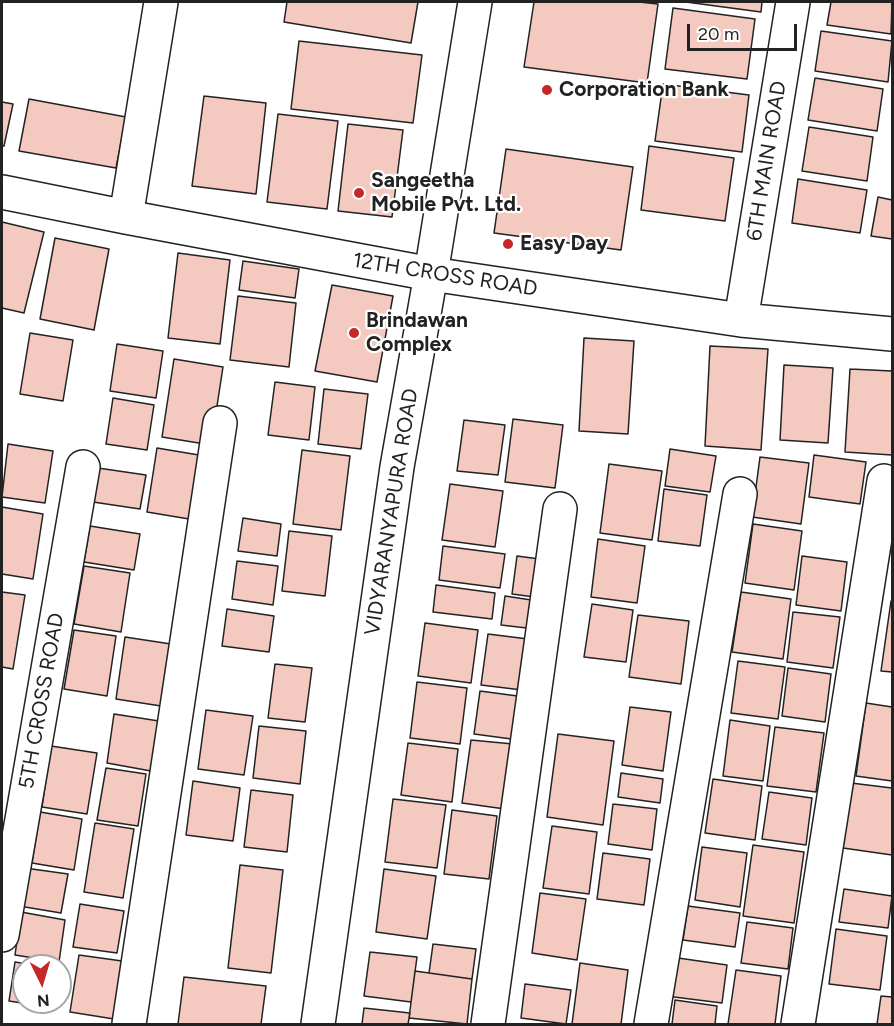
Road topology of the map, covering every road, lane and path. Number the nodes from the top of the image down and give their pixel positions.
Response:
1 (161, 2) edge
2 (475, 2) edge
3 (793, 2) edge
4 (2, 192) edge
5 (126, 217) junction
6 (431, 274) junction
7 (741, 320) junction
8 (892, 334) edge
9 (220, 423) dead end
10 (83, 467) dead end
11 (884, 481) dead end
12 (740, 494) dead end
13 (560, 510) dead end
14 (2, 935) edge
15 (129, 1024) edge
16 (318, 1024) edge
17 (488, 1024) edge
18 (651, 1024) edge
19 (798, 1024) edge

1 - 5 street
2 - 6 street, VIDYARANYAPURA ROAD
3 - 7 street, 6TH MAIN ROAD
4 - 5 street, 12TH CROSS ROAD
5 - 6 street, 12TH CROSS ROAD
6 - 7 street, 12TH CROSS ROAD
6 - 16 street, VIDYARANYAPURA ROAD
7 - 8 street, 12TH CROSS ROAD
9 - 15 street
10 - 14 street, 5TH CROSS ROAD
11 - 19 street
12 - 18 street
13 - 17 street

